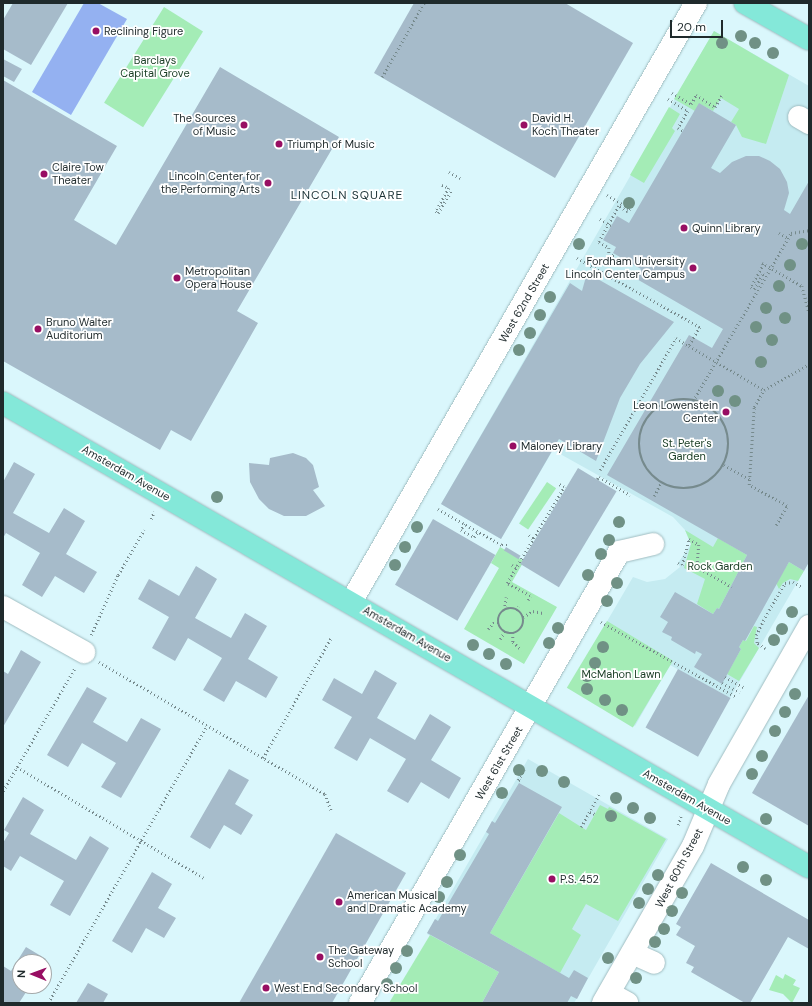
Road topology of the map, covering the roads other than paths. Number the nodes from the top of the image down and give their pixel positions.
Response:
1 (696, 3) edge
2 (746, 3) edge
3 (809, 39) edge
4 (3, 403) edge
5 (653, 544) dead end
6 (351, 602) junction
7 (3, 607) edge
8 (809, 626) edge
9 (84, 652) road end
10 (531, 706) junction
11 (709, 809) junction
12 (809, 867) edge
13 (632, 953) junction
14 (654, 963) dead end
15 (613, 1000) edge
16 (360, 1003) edge

1 - 6 street, West 62nd Street
2 - 3 main road
4 - 6 main road, Amsterdam Avenue
5 - 10 street, West 61st Street
6 - 10 main road, Amsterdam Avenue
7 - 9 street
8 - 11 street, West 60th Street
10 - 11 main road, Amsterdam Avenue
10 - 16 street, West 61st Street
11 - 12 main road, Amsterdam Avenue
11 - 13 street, West 60th Street
13 - 14 street
13 - 15 street, West 60th Street

